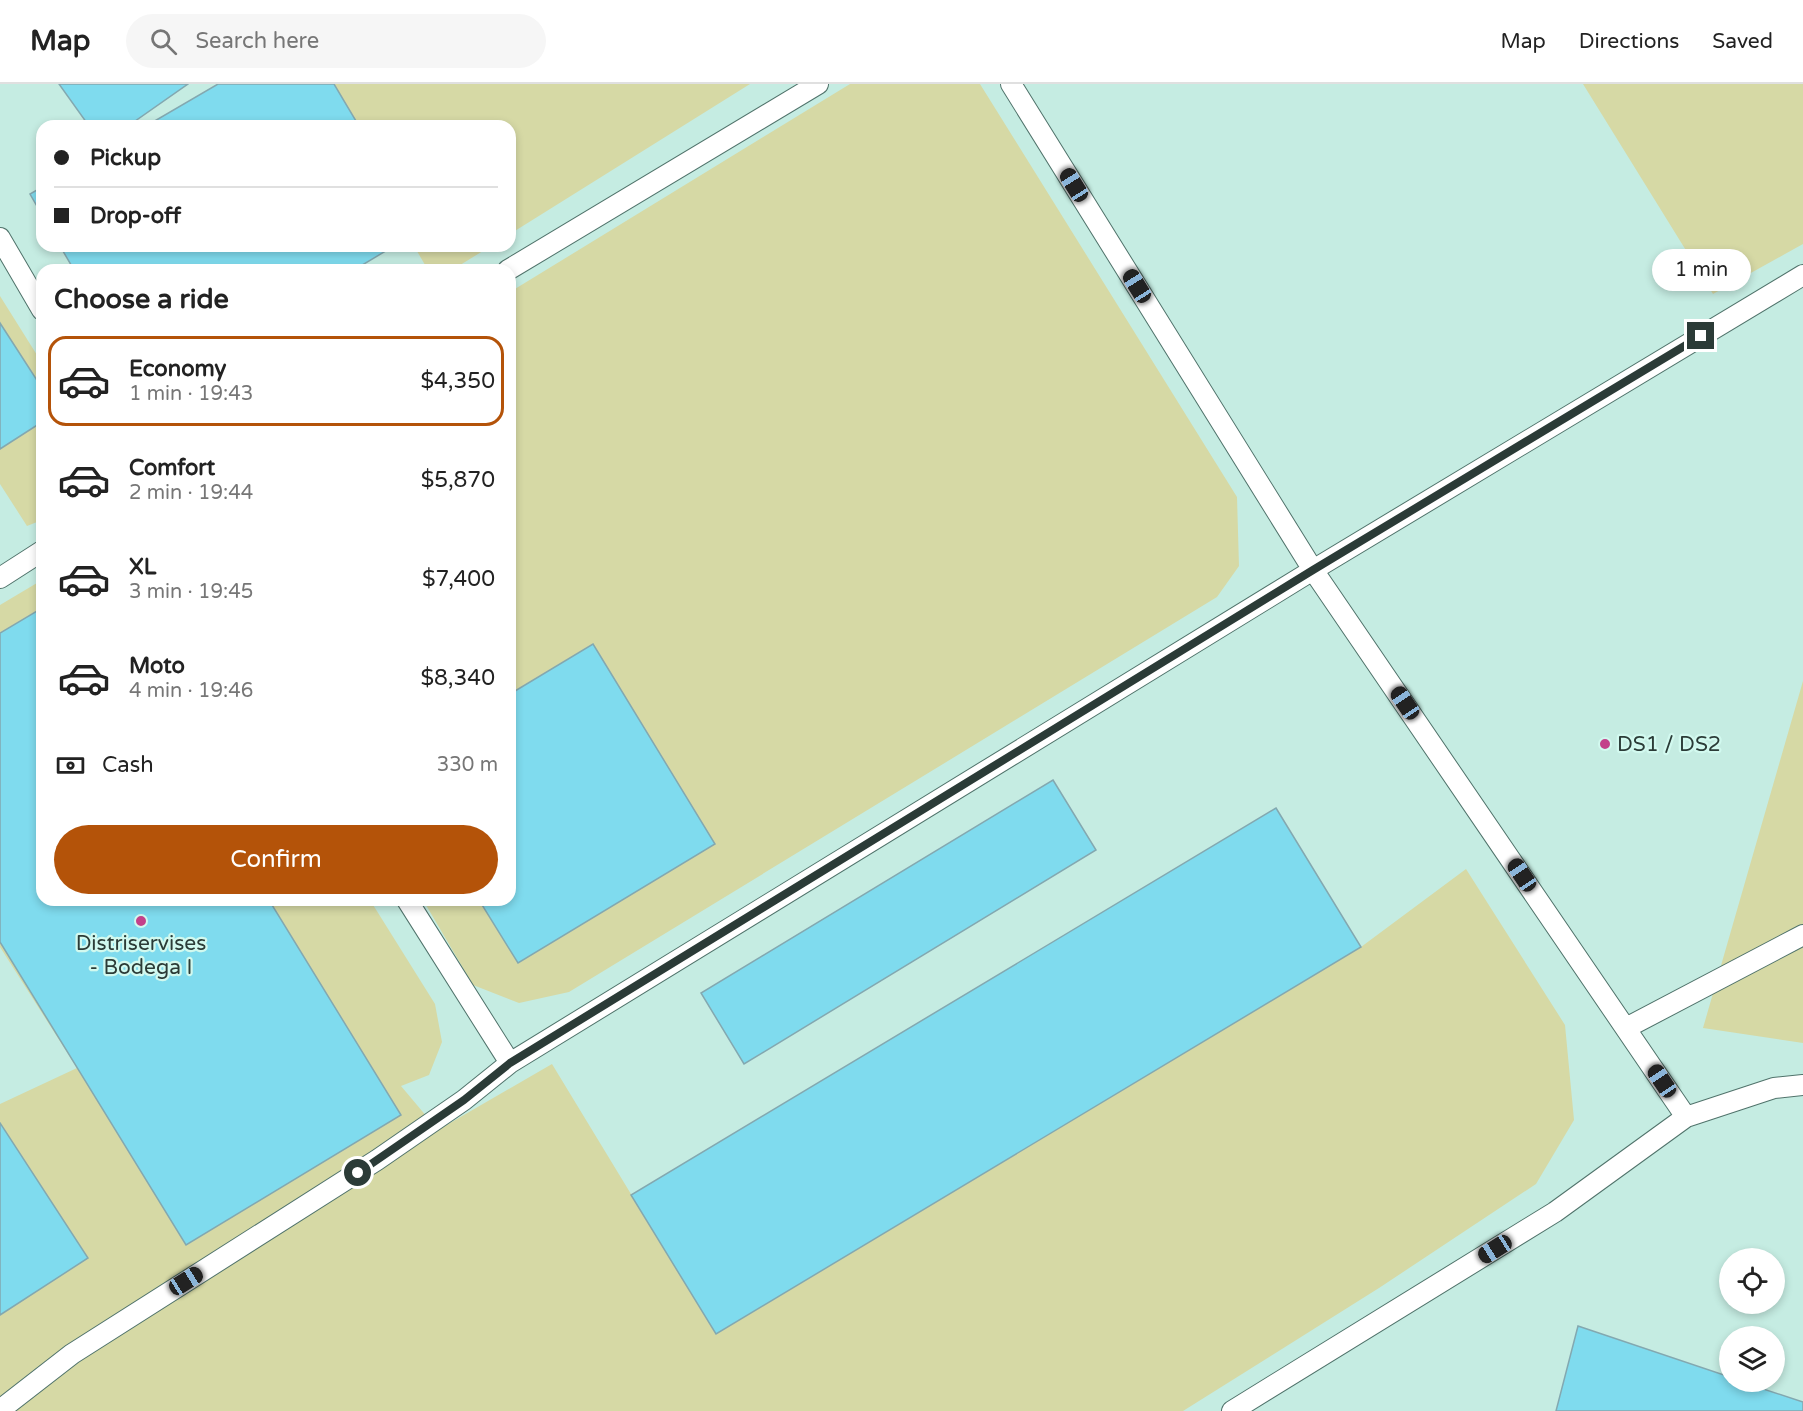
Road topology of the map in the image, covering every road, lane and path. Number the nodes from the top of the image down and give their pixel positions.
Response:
1 (818, 84) edge
2 (1011, 84) edge
3 (0, 238) edge
4 (516, 265) edge
5 (1803, 275) edge
6 (36, 300) edge
7 (36, 555) edge
8 (1313, 570) junction
9 (0, 578) edge
10 (411, 906) edge
11 (1803, 934) edge
12 (1626, 1028) junction
13 (510, 1063) junction
14 (1803, 1085) edge
15 (1686, 1117) junction
16 (0, 1410) edge
17 (1232, 1411) edge

1 - 4 lane
2 - 8 lane
3 - 6 lane
5 - 8 lane
7 - 9 lane
8 - 12 lane
8 - 13 lane
10 - 13 lane
11 - 12 lane
12 - 15 lane
13 - 16 lane
14 - 15 lane
15 - 17 lane

